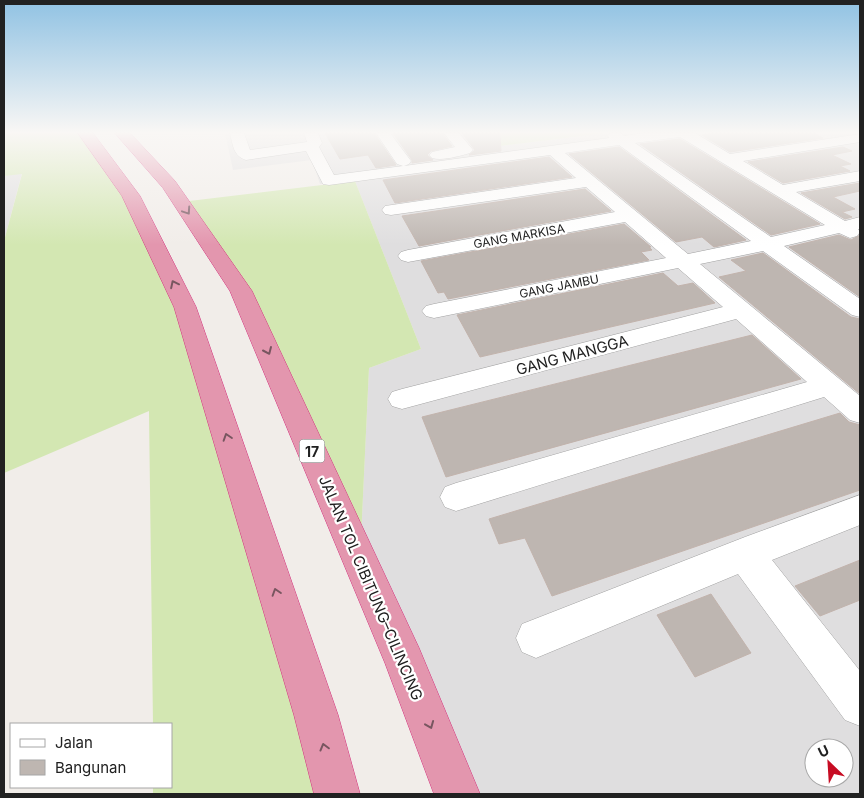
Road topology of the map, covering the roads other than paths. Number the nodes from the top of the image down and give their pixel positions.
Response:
1 (112, 170) edge
2 (156, 170) edge
3 (337, 170) edge
4 (407, 170) edge
5 (579, 170) edge
6 (662, 170) edge
7 (747, 170) edge
8 (326, 172) joint
9 (860, 176) edge
10 (591, 180) junction
11 (781, 190) junction
12 (390, 210) dead end
13 (631, 215) junction
14 (851, 225) edge
15 (860, 238) edge
16 (768, 244) junction
17 (408, 256) dead end
18 (684, 260) junction
19 (741, 310) junction
20 (860, 310) edge
21 (434, 311) dead end
22 (829, 385) junction
23 (402, 399) dead end
24 (860, 412) edge
25 (456, 497) dead end
26 (860, 510) edge
27 (745, 554) junction
28 (536, 638) dead end
29 (860, 706) edge
30 (337, 794) edge
31 (457, 794) edge

30 -> 1 highway
2 -> 31 highway, JALAN TOL CIBITUNG–CILINCING / 17
3 - 8 street
4 - 8 street
5 - 10 street
6 - 16 street
7 - 11 street
9 - 11 street
10 - 12 street
10 - 13 street
11 - 14 street
13 - 17 street, GANG MARKISA
13 - 18 street
14 - 15 street
14 - 16 street, GANG JAMBU
16 - 18 street, GANG JAMBU
16 - 20 street
18 - 19 street
18 - 21 street, GANG JAMBU
19 - 22 street
19 - 23 street, GANG MANGGA
22 - 24 street
22 - 25 street
26 - 27 street
27 - 28 street
27 - 29 street

